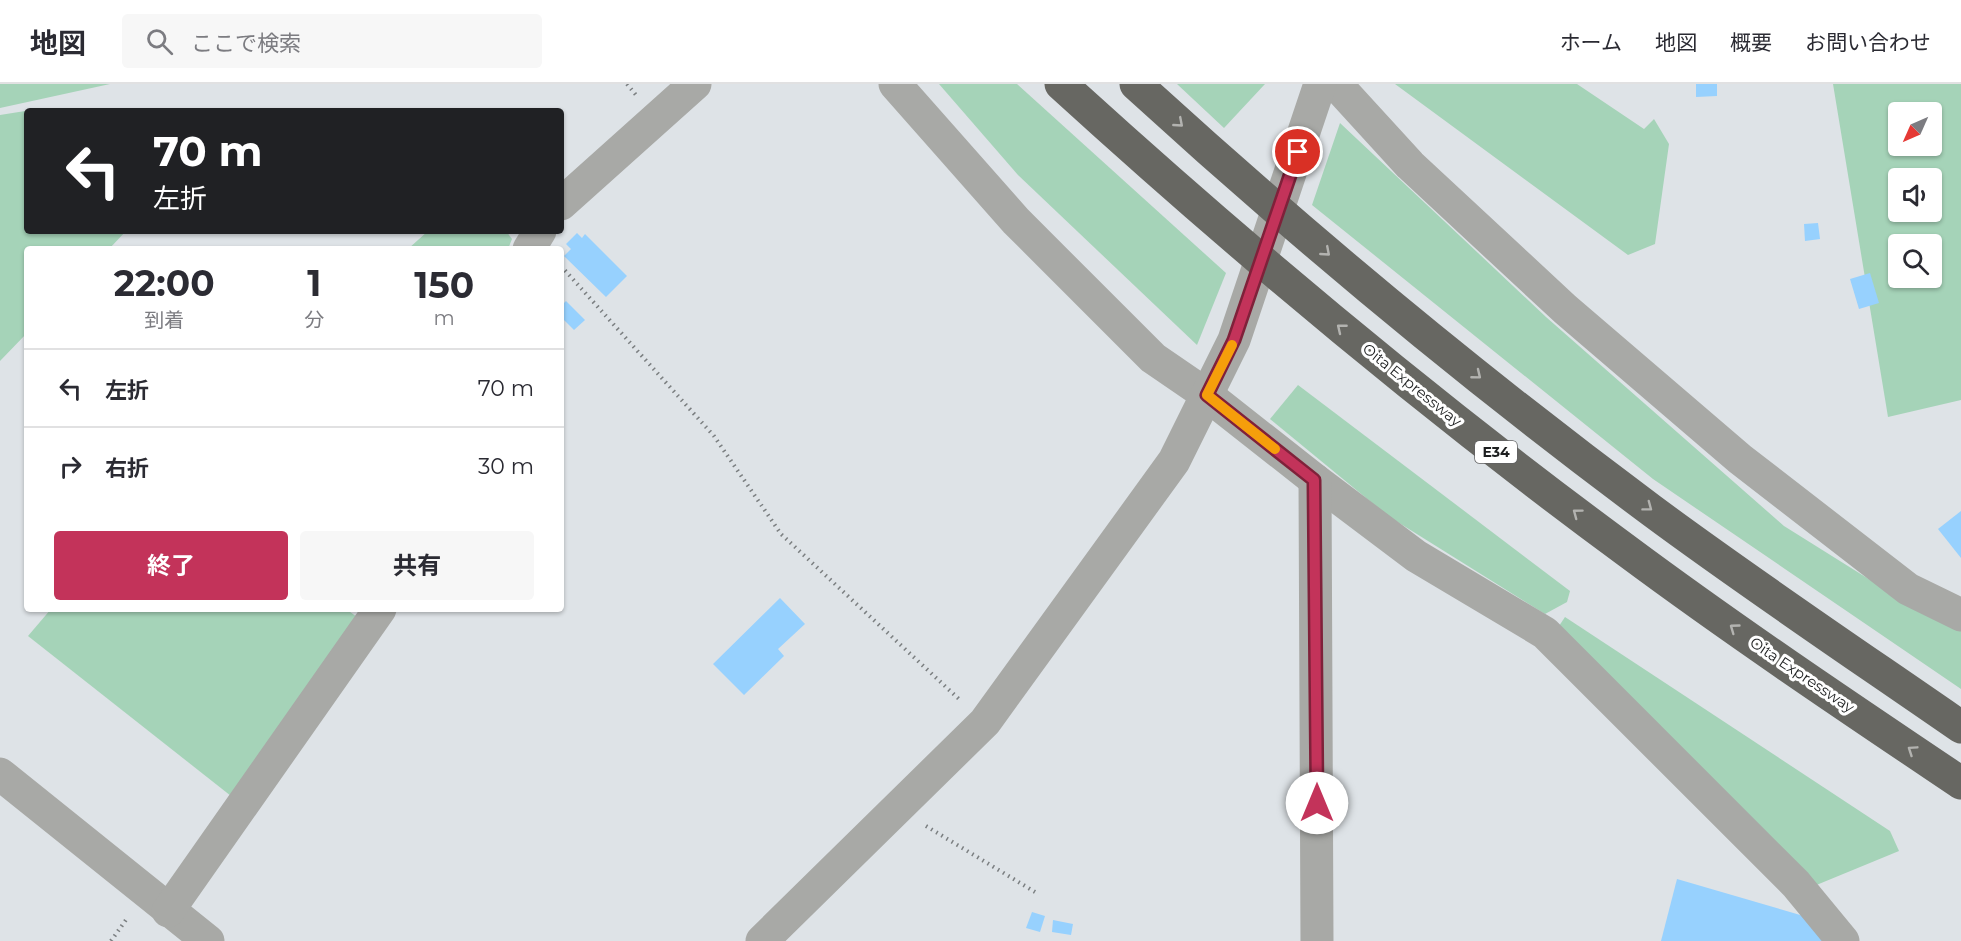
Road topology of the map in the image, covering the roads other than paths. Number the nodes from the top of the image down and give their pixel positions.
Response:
1 (695, 84) edge
2 (895, 84) edge
3 (1061, 84) edge
4 (1136, 84) edge
5 (1336, 84) edge
6 (1316, 97) edge
7 (564, 201) edge
8 (1207, 395) junction
9 (1314, 480) junction
10 (378, 612) edge
11 (1961, 615) edge
12 (1961, 727) edge
13 (0, 774) edge
14 (1961, 783) edge
15 (168, 911) junction
16 (208, 941) edge
17 (762, 941) edge
18 (1317, 941) edge
19 (1843, 941) edge

1 - 7 street
2 - 8 street
14 -> 3 highway, Oita Expressway / E34
4 -> 12 highway
5 - 11 street
6 - 8 street
8 - 9 street
8 - 17 street
9 - 18 street
9 - 19 street
10 - 15 street
13 - 15 street
15 - 16 street

